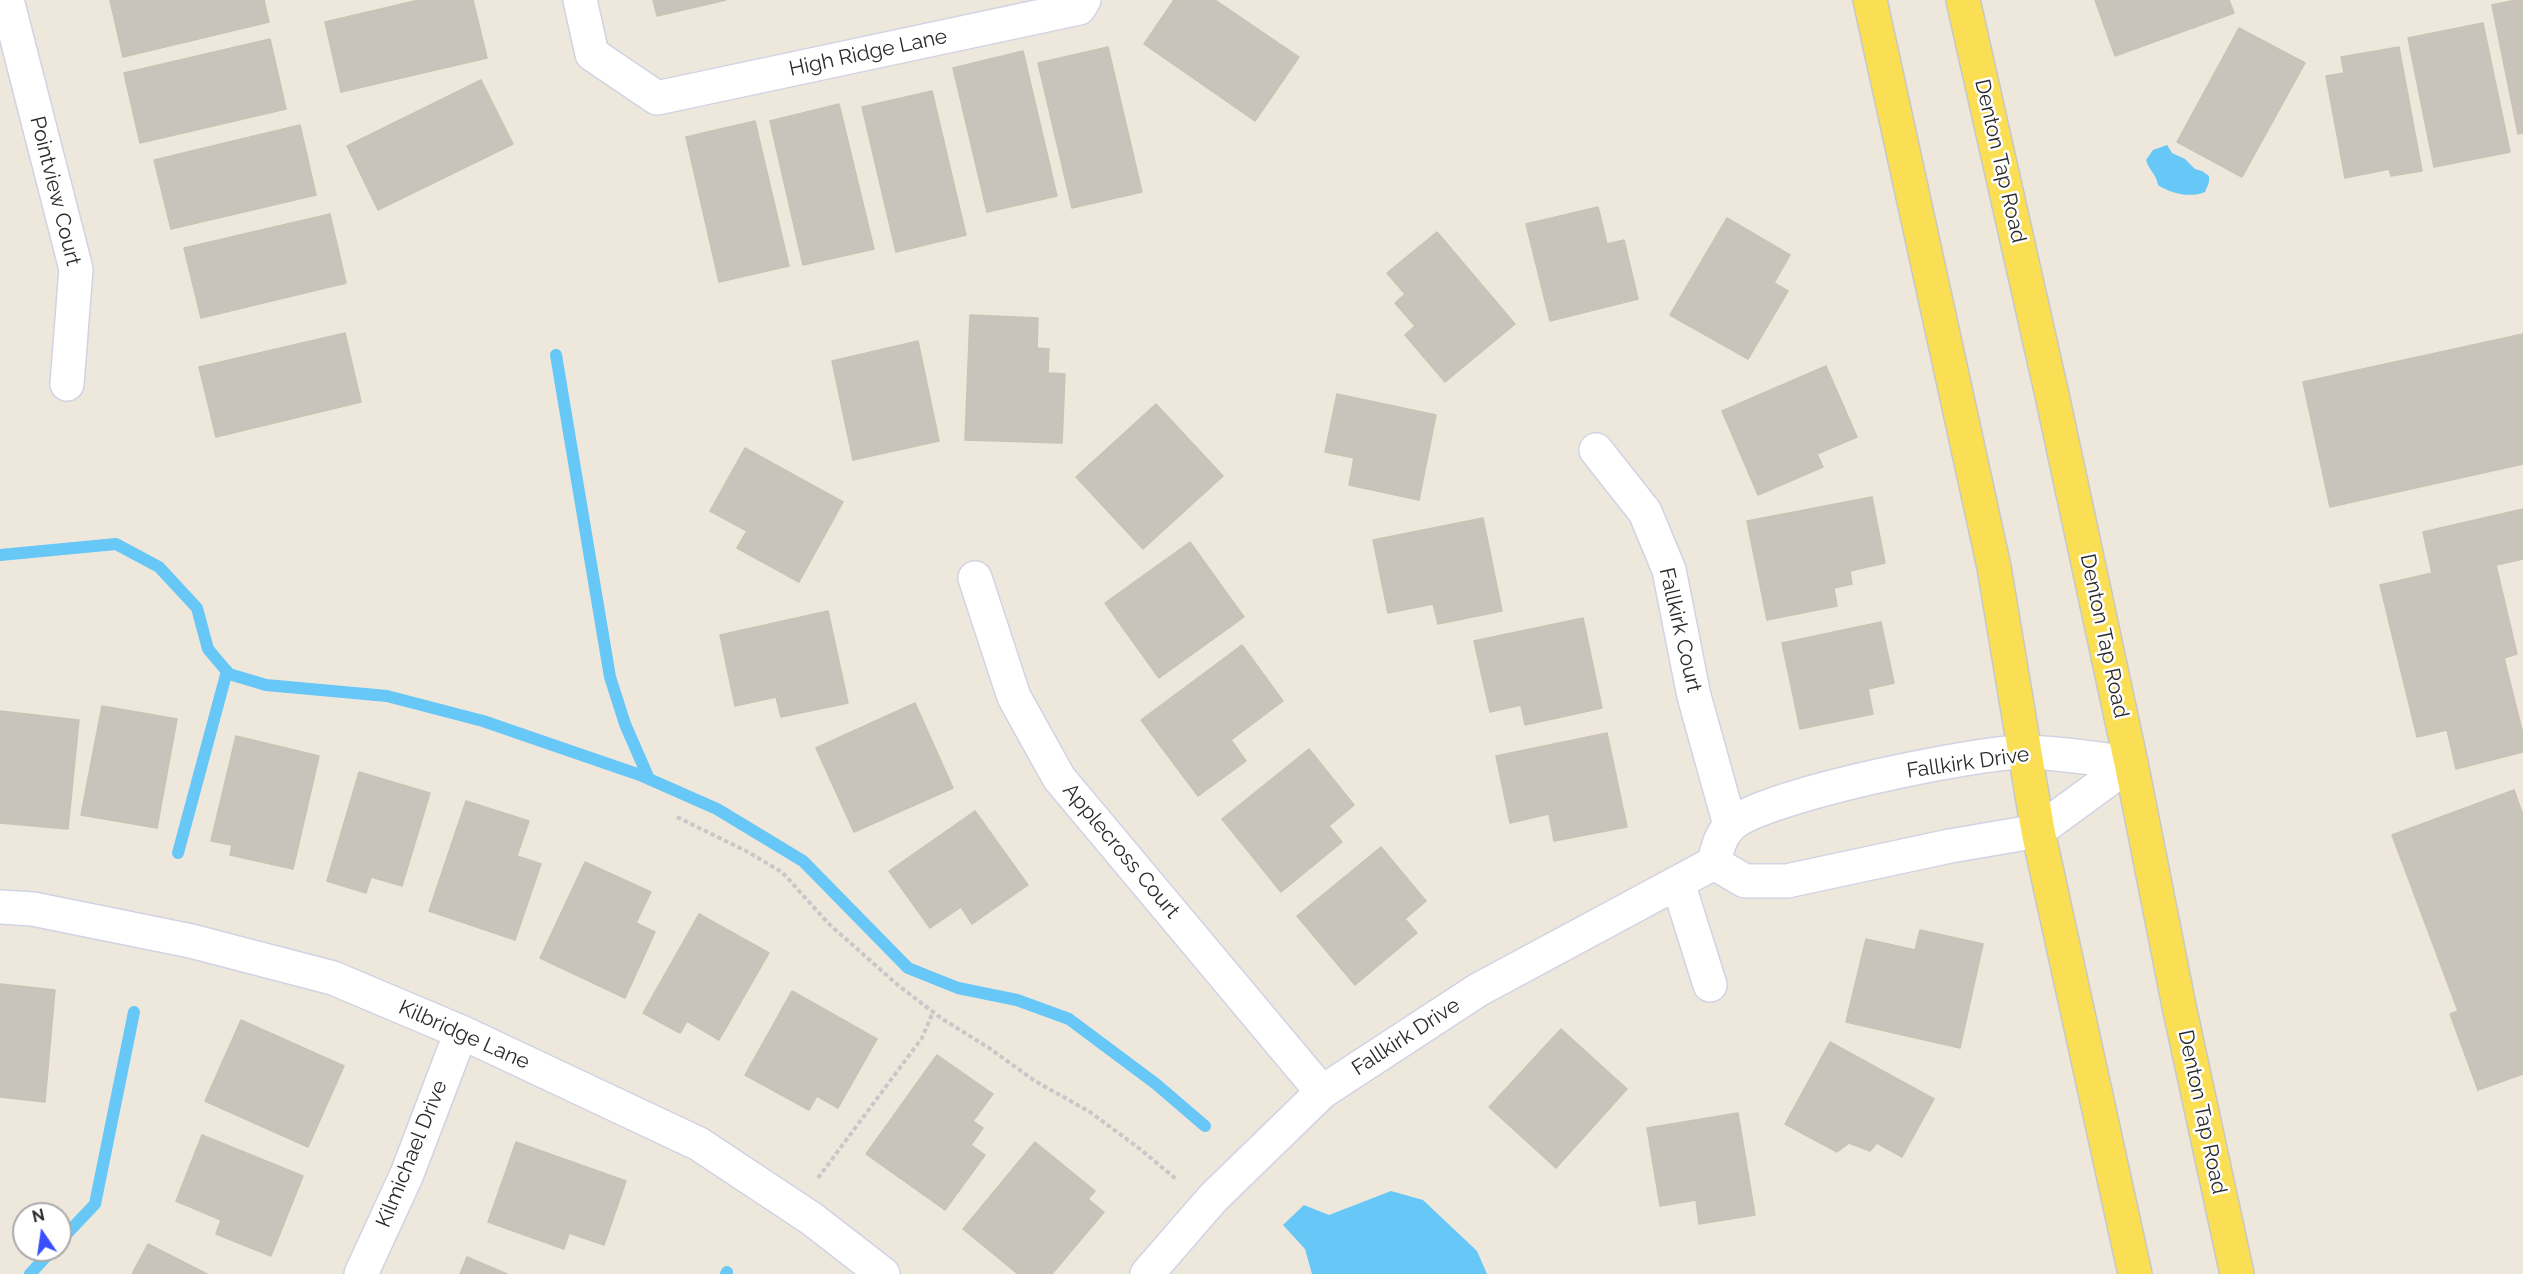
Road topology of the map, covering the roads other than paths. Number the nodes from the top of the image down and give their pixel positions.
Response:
1 (7, 0) edge
2 (580, 0) edge
3 (1870, 0) edge
4 (1963, 0) edge
5 (1082, 4) edge
6 (67, 384) dead end
7 (1596, 450) dead end
8 (975, 578) dead end
9 (2025, 752) junction
10 (2131, 763) junction
11 (1730, 825) junction
12 (2038, 831) junction
13 (1714, 863) junction
14 (1678, 883) junction
15 (0, 907) edge
16 (1710, 984) dead end
17 (461, 1032) junction
18 (1322, 1092) junction
19 (361, 1274) edge
20 (883, 1274) edge
21 (1147, 1274) edge
22 (2134, 1274) edge
23 (2237, 1274) edge

1 - 6 street, Pointview Court
2 - 5 street, High Ridge Lane
3 - 9 main road
4 - 10 main road, Denton Tap Road
7 - 11 street, Fallkirk Court
8 - 18 street, Applecross Court
9 - 10 street, Fallkirk Drive
9 - 11 street, Fallkirk Drive
9 - 12 main road
10 - 12 street
10 - 23 main road, Denton Tap Road
11 - 13 street
12 - 13 street
12 - 22 main road
13 - 14 street, Fallkirk Drive
14 - 16 street
14 - 18 street, Fallkirk Drive
15 - 17 street, Kilbridge Lane
17 - 19 street, Kilmichael Drive
17 - 20 street, Kilbridge Lane
18 - 21 street, Fallkirk Drive

